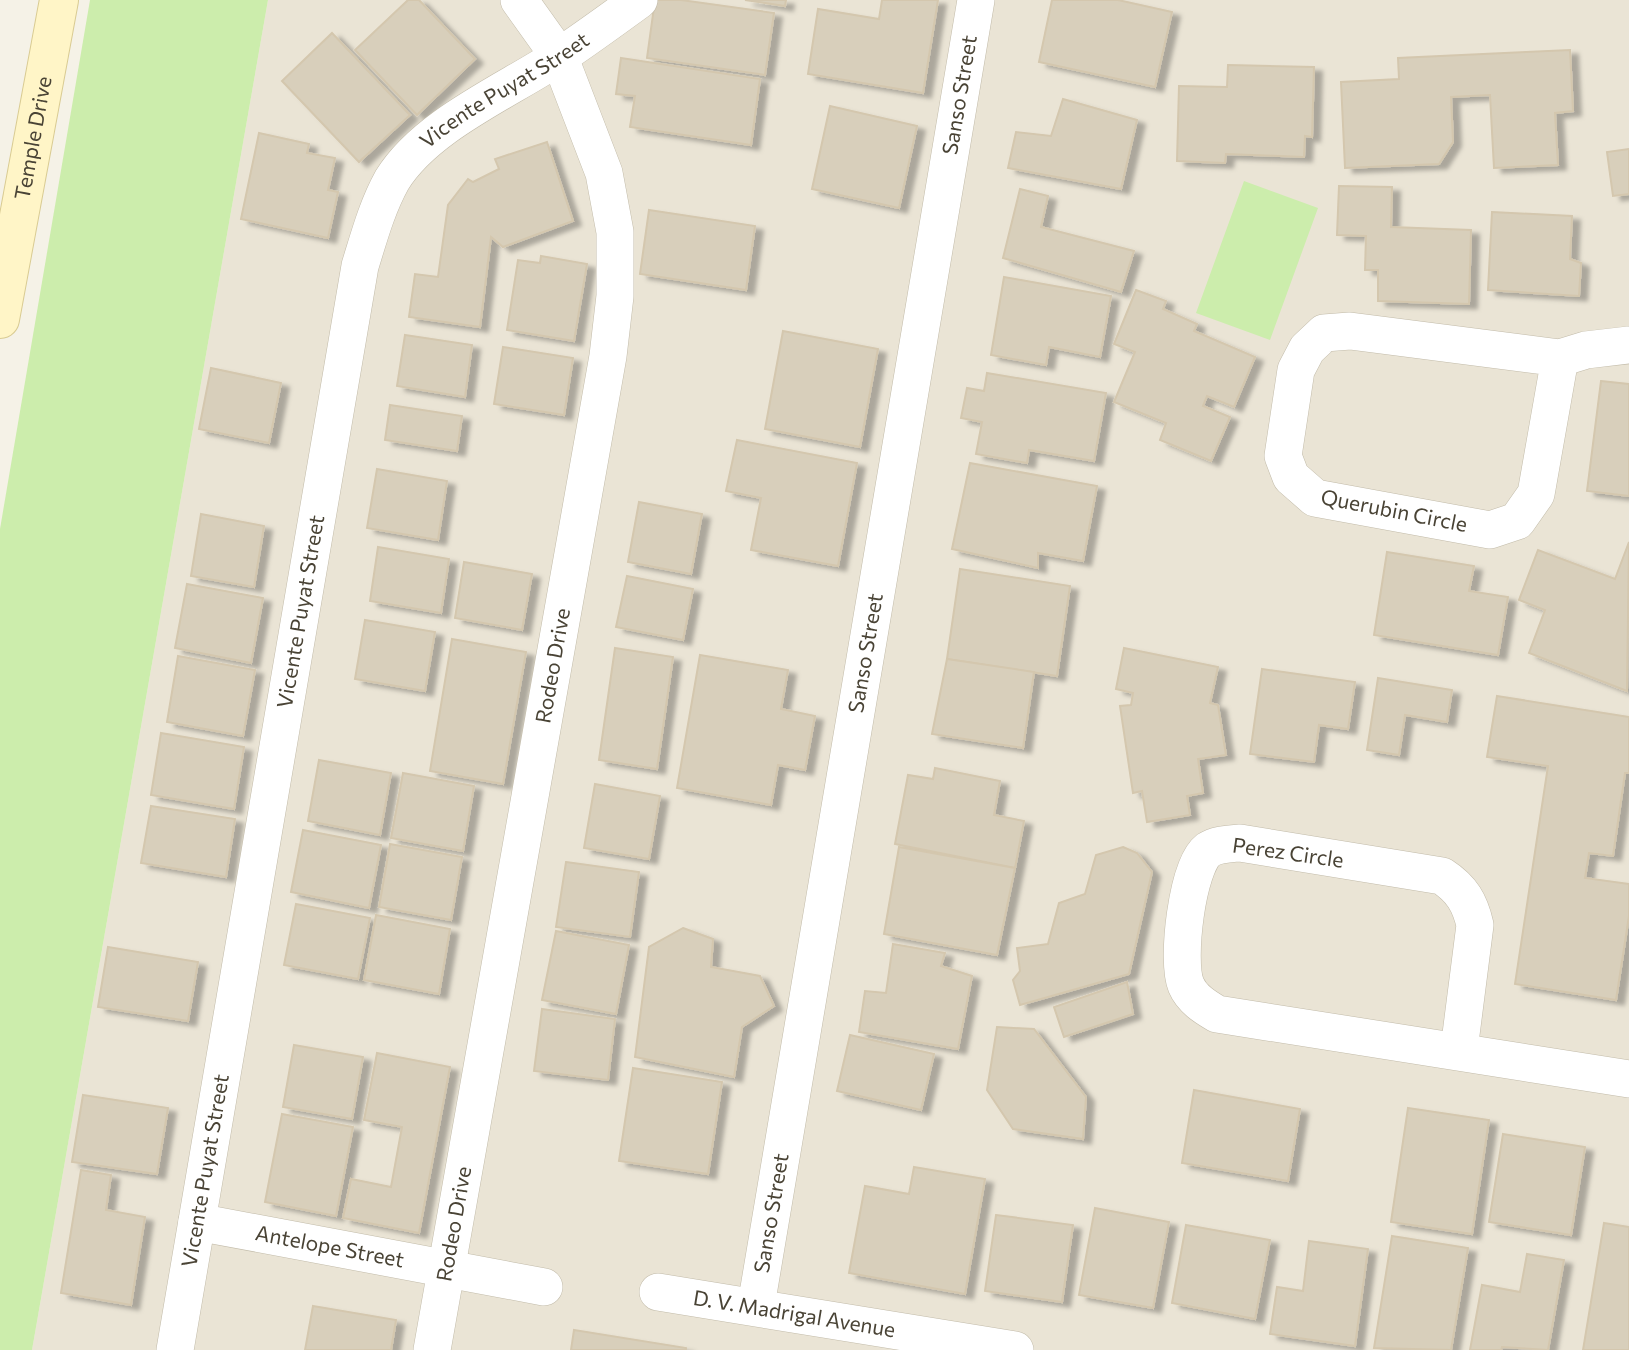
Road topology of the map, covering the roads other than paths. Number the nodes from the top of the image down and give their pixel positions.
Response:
1 (58, 0) edge
2 (519, 0) edge
3 (639, 0) edge
4 (976, 0) edge
5 (559, 56) junction
6 (13, 156) edge
7 (0, 319) edge
8 (1629, 345) edge
9 (1560, 358) junction
10 (1459, 1050) junction
11 (1629, 1079) edge
12 (197, 1222) junction
13 (446, 1267) junction
14 (544, 1287) dead end
15 (657, 1292) dead end
16 (756, 1306) junction
17 (175, 1350) edge
18 (432, 1350) edge
19 (1015, 1350) edge

1 - 6 street, Temple Drive
2 - 5 street, Rodeo Drive
3 - 5 street, Vicente Puyat Street
4 - 16 street, Sanso Street
5 - 12 street, Vicente Puyat Street
5 - 13 street, Rodeo Drive
6 - 7 street, Temple Drive
8 - 9 street, Querubin Circle
9 - 9 street, Querubin Circle
10 - 10 street, Perez Circle
10 - 11 street, Perez Circle
12 - 13 street, Antelope Street
12 - 17 street, Vicente Puyat Street
13 - 14 street, Antelope Street
13 - 18 street, Rodeo Drive
15 - 16 street, D. V. Madrigal Avenue
16 - 19 street, D. V. Madrigal Avenue

